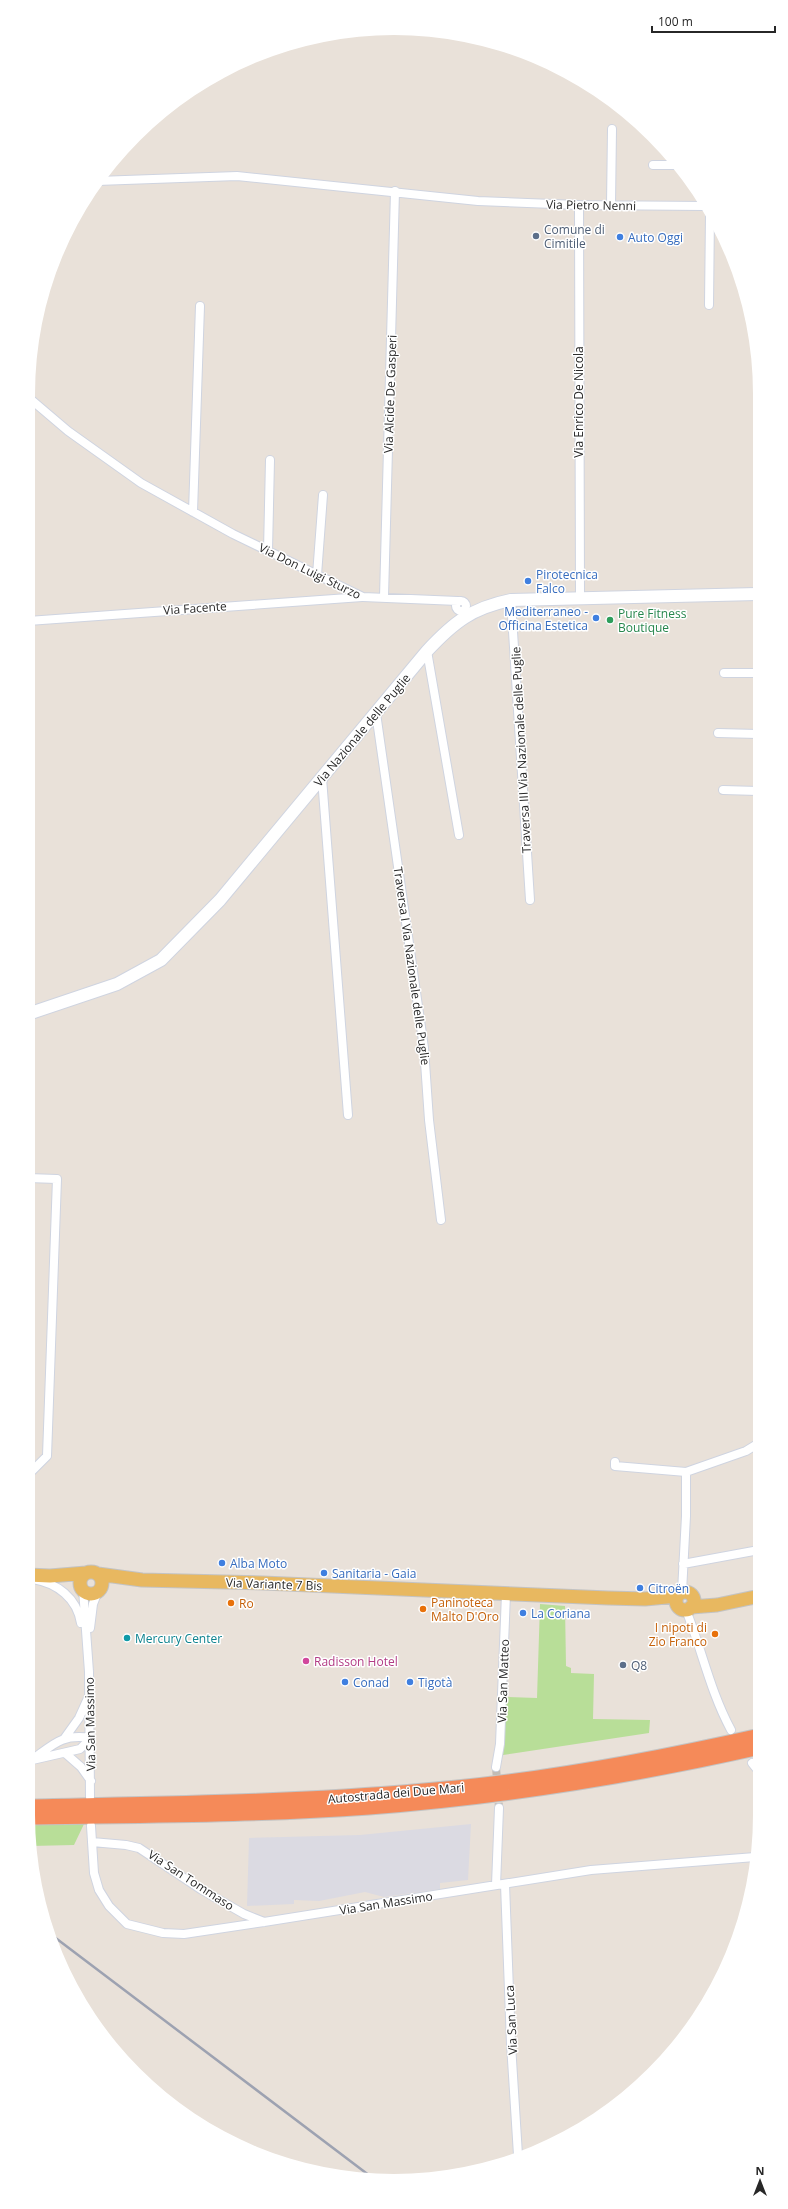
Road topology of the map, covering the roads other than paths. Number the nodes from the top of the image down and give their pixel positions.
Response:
1 (612, 129) dead end
2 (653, 165) dead end
3 (671, 165) edge
4 (105, 181) edge
5 (395, 191) junction
6 (579, 205) junction
7 (611, 205) junction
8 (699, 206) edge
9 (710, 224) edge
10 (710, 305) dead end
11 (200, 306) dead end
12 (35, 404) edge
13 (270, 460) dead end
14 (323, 495) dead end
15 (193, 512) junction
16 (268, 551) junction
17 (317, 575) junction
18 (753, 594) edge
19 (363, 597) junction
20 (384, 597) junction
21 (580, 598) junction
22 (511, 600) junction
23 (460, 604) junction
24 (484, 607) junction
25 (35, 621) edge
26 (453, 625) junction
27 (428, 651) junction
28 (724, 673) dead end
29 (753, 673) edge
30 (376, 713) junction
31 (718, 733) dead end
32 (753, 734) edge
33 (322, 778) junction
34 (723, 790) dead end
35 (753, 791) edge
36 (459, 835) dead end
37 (530, 900) dead end
38 (35, 1012) edge
39 (348, 1115) dead end
40 (35, 1178) edge
41 (441, 1220) dead end
42 (753, 1446) edge
43 (615, 1462) dead end
44 (35, 1468) edge
45 (686, 1472) junction
46 (753, 1551) edge
47 (683, 1564) junction
48 (92, 1574) junction
49 (35, 1575) edge
50 (50, 1576) junction
51 (35, 1580) edge
52 (142, 1580) junction
53 (82, 1589) junction
54 (98, 1590) junction
55 (506, 1594) junction
56 (753, 1597) edge
57 (684, 1601) junction
58 (88, 1651) junction
59 (90, 1696) junction
60 (731, 1730) dead end
61 (753, 1737) edge
62 (91, 1738) junction
63 (64, 1739) junction
64 (753, 1748) edge
65 (65, 1753) junction
66 (35, 1758) edge
67 (35, 1760) edge
68 (496, 1767) tunnel mouth
69 (90, 1781) junction
70 (90, 1797) dead end
71 (35, 1806) edge
72 (499, 1808) tunnel mouth
73 (35, 1817) edge
74 (91, 1826) dead end
75 (92, 1842) junction
76 (750, 1857) edge
77 (505, 1884) junction
78 (496, 1885) junction
79 (264, 1922) junction
80 (518, 2152) edge

1 - 7 street
2 - 3 street
4 - 5 street, Via Pietro Nenni
5 - 6 street, Via Pietro Nenni
5 - 20 street, Via Alcide De Gasperi
6 - 7 street, Via Pietro Nenni
6 - 21 street, Via Enrico De Nicola
7 - 8 street, Via Pietro Nenni
9 - 10 street
11 - 15 street
12 - 15 street, Via Don Luigi Sturzo
13 - 16 street
14 - 17 street
15 - 16 street, Via Don Luigi Sturzo
16 - 17 street, Via Don Luigi Sturzo
17 - 19 street, Via Don Luigi Sturzo
18 - 21 main road, Via Nazionale delle Puglie
19 - 20 street, Via Don Luigi Sturzo
19 - 25 street, Via Facente
20 - 23 street, Via Don Luigi Sturzo
21 - 22 main road, Via Nazionale delle Puglie
22 - 24 main road, Via Nazionale delle Puglie
22 - 37 street, Traversa III Via Nazionale delle Puglie
23 - 24 street, Via Don Luigi Sturzo
23 - 26 street
24 - 26 main road, Via Nazionale delle Puglie
26 - 27 main road, Via Nazionale delle Puglie
27 - 30 main road, Via Nazionale delle Puglie
27 - 36 street
28 - 29 street
30 - 33 main road, Via Nazionale delle Puglie
30 - 41 street, Traversa I Via Nazionale delle Puglie
31 - 32 street
33 - 38 main road, Via Nazionale delle Puglie
33 - 39 street
34 - 35 street
40 - 44 street
42 - 45 street
43 - 45 street
45 - 47 street
46 - 47 street
47 - 57 street
48 - 50 main road, Via Variante 7 Bis
48 - 52 main road, Via Variante 7 Bis
48 - 53 main road
48 - 54 main road
49 - 50 main road, Via Variante 7 Bis
50 - 53 main road, Via Variante 7 Bis
51 - 58 street, Via San Massimo
52 - 54 main road, Via Variante 7 Bis
52 - 55 main road, Via Variante 7 Bis
53 - 54 main road
53 - 58 street, Via San Massimo
54 - 58 street, Via San Massimo
55 - 57 main road, Via Variante 7 Bis
55 - 68 street, Via San Matteo
56 - 57 main road, Via Variante 7 Bis
57 - 60 street
58 - 59 street, Via San Massimo
59 - 62 street, Via San Massimo
59 - 63 street
61 - 71 highway, Autostrada dei Due Mari
62 - 63 street
62 - 65 street
62 - 69 street, Via San Massimo
63 - 66 street
64 - 73 highway, Autostrada dei Due Mari
65 - 67 street
65 - 69 street
69 - 70 street, Via San Massimo
72 - 78 street
74 - 75 street, Via San Massimo
75 - 79 street, Via San Tommaso
75 - 79 street, Via San Massimo
76 - 77 street, Via San Massimo
77 - 78 street, Via San Massimo
77 - 80 street, Via San Luca
78 - 79 street, Via San Massimo

